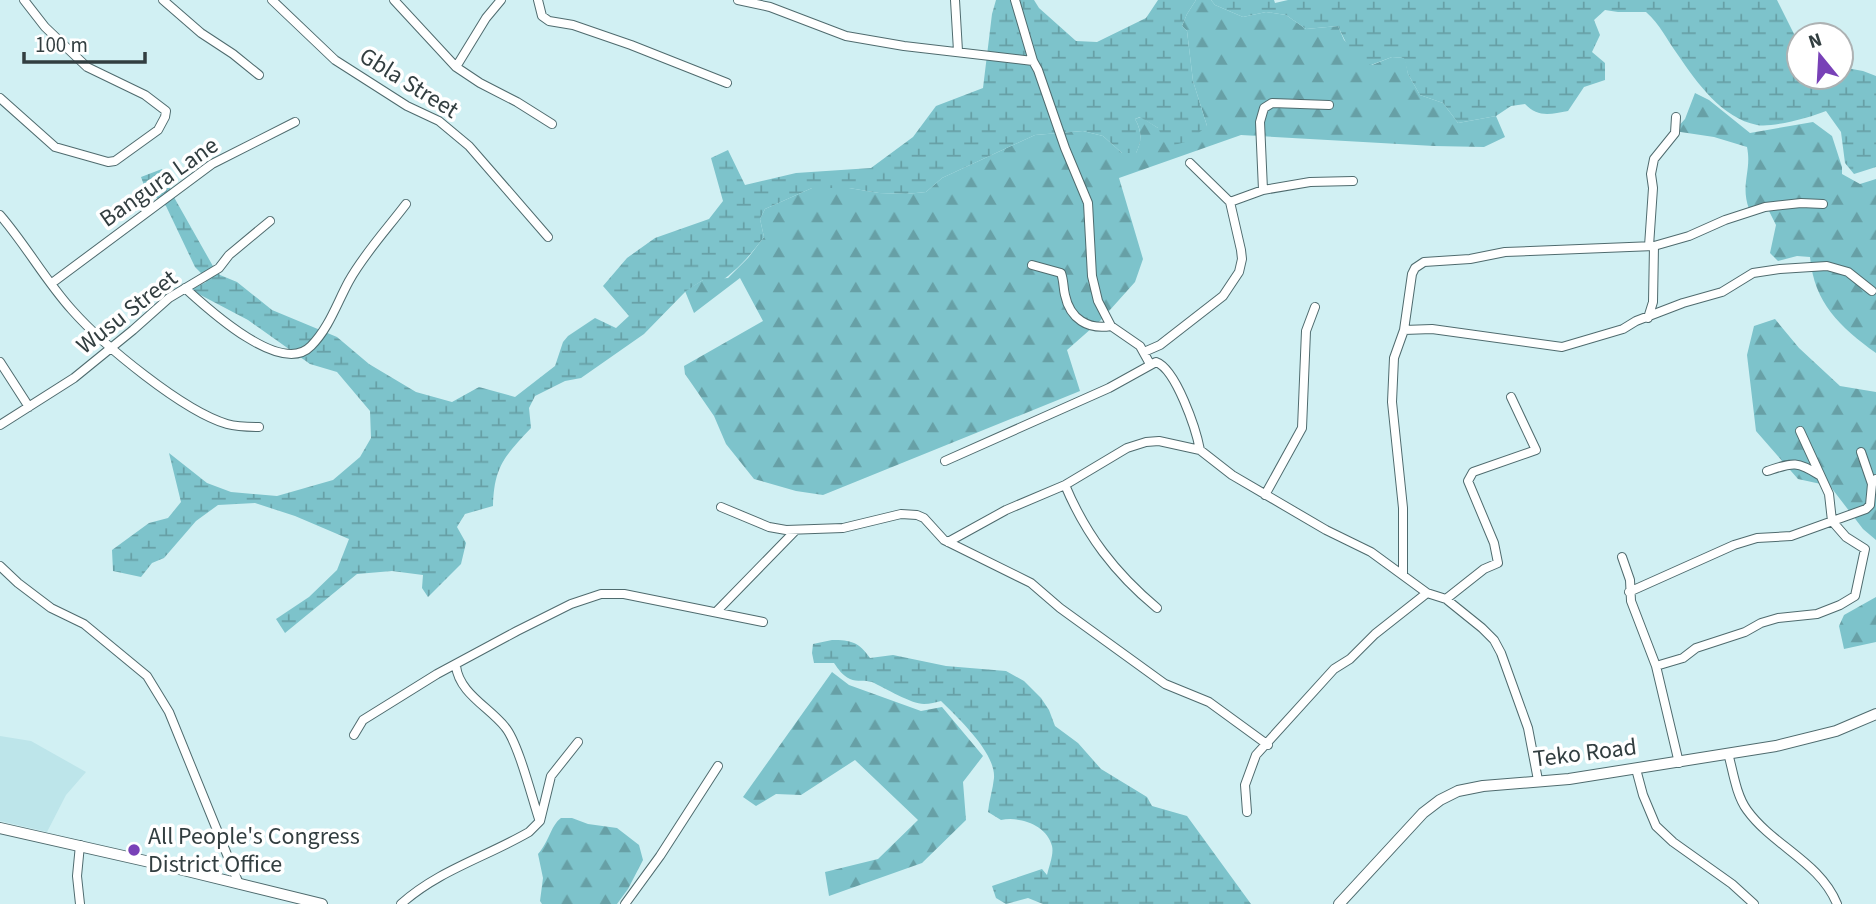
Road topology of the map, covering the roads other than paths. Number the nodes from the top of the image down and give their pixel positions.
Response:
1 (24, 0) edge
2 (163, 0) edge
3 (272, 0) edge
4 (394, 0) edge
5 (502, 0) edge
6 (538, 0) edge
7 (738, 0) edge
8 (955, 0) edge
9 (1015, 0) edge
10 (772, 4) edge
11 (958, 51) junction
12 (1033, 61) junction
13 (457, 67) junction
14 (259, 75) dead end
15 (727, 83) dead end
16 (0, 99) edge
17 (1329, 105) dead end
18 (1676, 117) dead end
19 (295, 122) dead end
20 (552, 124) dead end
21 (1190, 163) dead end
22 (1353, 181) dead end
23 (1263, 190) junction
24 (1230, 202) junction
25 (406, 204) dead end
26 (1823, 205) dead end
27 (0, 215) edge
28 (270, 221) dead end
29 (548, 237) dead end
30 (1652, 246) junction
31 (1032, 265) dead end
32 (52, 283) junction
33 (185, 288) junction
34 (1871, 291) dead end
35 (1315, 307) dead end
36 (1648, 318) junction
37 (1111, 326) junction
38 (1404, 330) junction
39 (112, 348) junction
40 (1144, 352) junction
41 (0, 362) edge
42 (1150, 364) junction
43 (1511, 397) dead end
44 (29, 407) junction
45 (0, 425) edge
46 (259, 427) dead end
47 (1800, 431) dead end
48 (1200, 450) junction
49 (1861, 452) dead end
50 (945, 461) dead end
51 (1767, 471) dead end
52 (1819, 475) junction
53 (1874, 482) edge
54 (1065, 485) junction
55 (1265, 495) junction
56 (721, 507) dead end
57 (1832, 521) junction
58 (796, 530) junction
59 (948, 542) junction
60 (1622, 557) dead end
61 (0, 566) edge
62 (1403, 574) junction
63 (1629, 592) junction
64 (1427, 593) junction
65 (1446, 599) junction
66 (1157, 608) dead end
67 (717, 611) junction
68 (764, 622) dead end
69 (456, 666) junction
70 (1656, 666) junction
71 (1876, 714) edge
72 (354, 735) dead end
73 (578, 742) dead end
74 (1268, 745) junction
75 (1728, 753) junction
76 (1679, 763) junction
77 (718, 766) dead end
78 (1636, 769) junction
79 (1538, 780) junction
80 (1247, 812) dead end
81 (540, 821) junction
82 (0, 828) edge
83 (80, 845) junction
84 (239, 884) junction
85 (80, 904) edge
86 (322, 904) edge
87 (401, 904) edge
88 (625, 904) edge
89 (1340, 904) edge
90 (1754, 904) edge
91 (1837, 904) edge

1 - 16 street
2 - 14 street
3 - 29 street, Gbla Street
4 - 13 street
5 - 13 street
6 - 15 street
7 - 10 street
8 - 11 street
9 - 12 street
10 - 11 street
11 - 12 street
12 - 37 street
13 - 20 street
17 - 23 street
18 - 30 street
19 - 32 street, Bangura Lane
21 - 24 street
22 - 23 street
23 - 24 street
24 - 40 street
25 - 33 street
26 - 30 street
27 - 32 street
28 - 33 street, Wusu Street
30 - 36 street
30 - 38 street
31 - 37 street
32 - 39 street
33 - 39 street, Wusu Street
34 - 36 street
35 - 55 street
36 - 38 street
37 - 40 street
38 - 62 street
39 - 44 street, Wusu Street
39 - 46 street
40 - 42 street
41 - 44 street
42 - 48 street
42 - 50 street
43 - 65 street
44 - 45 street, Wusu Street
47 - 52 street
48 - 54 street
48 - 55 street
49 - 53 street
51 - 52 street
52 - 57 street
53 - 57 street
54 - 59 street
54 - 66 street
55 - 62 street
56 - 58 street
57 - 63 street
57 - 70 street
58 - 59 street
58 - 67 street
59 - 74 street
60 - 63 street
61 - 84 street
62 - 64 street
63 - 70 street
64 - 65 street
64 - 74 street
65 - 79 street
67 - 68 street
67 - 69 street
69 - 72 street
69 - 81 street
70 - 76 street
71 - 75 street, Teko Road
73 - 81 street
74 - 80 street
75 - 76 street, Teko Road
75 - 91 street
76 - 78 street, Teko Road
77 - 88 street
78 - 79 street, Teko Road
78 - 90 street
79 - 89 street, Teko Road
81 - 87 street
82 - 83 street
83 - 84 street
83 - 85 street
84 - 86 street

